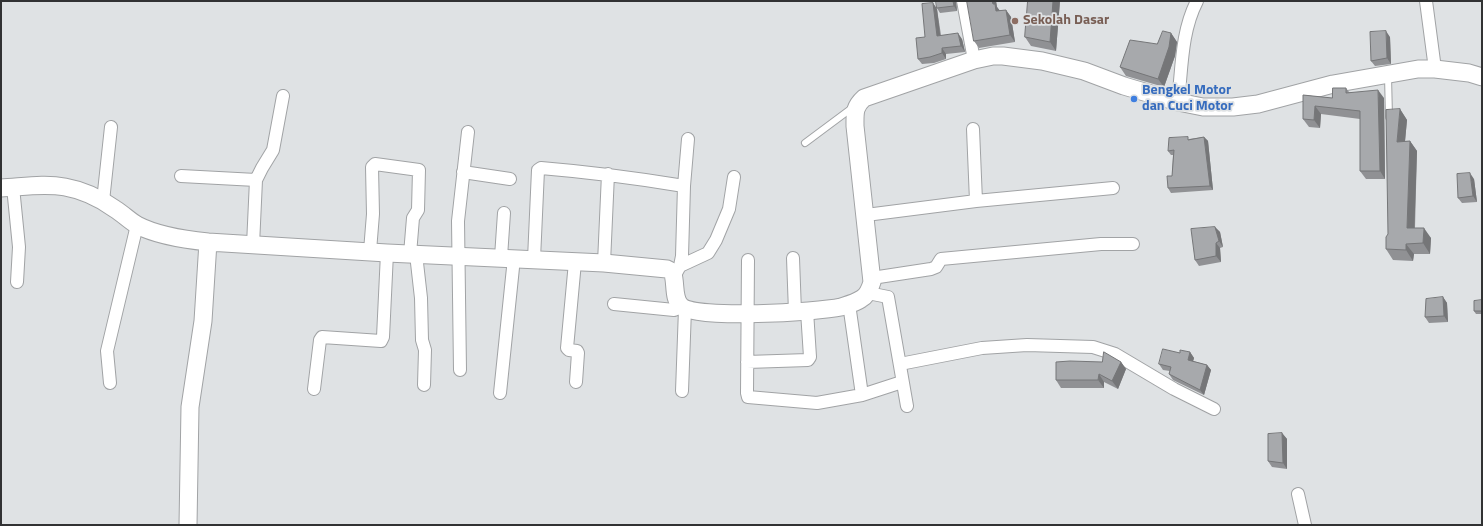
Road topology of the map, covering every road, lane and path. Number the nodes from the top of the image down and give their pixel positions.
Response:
1 (963, 1) edge
2 (1198, 1) edge
3 (1426, 1) edge
4 (974, 60) junction
5 (1435, 68) junction
6 (1388, 75) junction
7 (1482, 77) edge
8 (283, 96) dead end
9 (1178, 102) junction
10 (857, 104) junction
11 (1389, 126) edge
12 (111, 127) dead end
13 (973, 129) dead end
14 (468, 132) dead end
15 (688, 139) dead end
16 (805, 143) dead end
17 (463, 172) junction
18 (608, 174) junction
19 (181, 176) dead end
20 (734, 177) dead end
21 (510, 179) dead end
22 (256, 180) junction
23 (684, 186) junction
24 (7, 187) edge
25 (1113, 188) dead end
26 (103, 201) junction
27 (976, 201) junction
28 (504, 213) dead end
29 (866, 215) junction
30 (137, 225) junction
31 (208, 242) junction
32 (1133, 244) dead end
33 (254, 245) junction
34 (370, 251) junction
35 (387, 253) junction
36 (413, 254) junction
37 (459, 256) junction
38 (508, 258) junction
39 (793, 258) dead end
40 (534, 259) junction
41 (748, 260) dead end
42 (575, 262) junction
43 (604, 262) junction
44 (677, 272) junction
45 (16, 282) dead end
46 (870, 285) junction
47 (614, 304) dead end
48 (849, 304) junction
49 (683, 308) junction
50 (801, 311) junction
51 (748, 314) junction
52 (747, 362) junction
53 (900, 364) junction
54 (460, 370) dead end
55 (576, 382) dead end
56 (902, 382) junction
57 (110, 383) dead end
58 (424, 385) dead end
59 (314, 389) dead end
60 (682, 391) dead end
61 (500, 393) dead end
62 (862, 395) junction
63 (907, 406) dead end
64 (1214, 409) dead end
65 (1298, 494) dead end
66 (188, 525) edge
67 (1305, 525) edge

1 - 4 street
2 - 9 street
3 - 5 street
4 - 9 street
4 - 10 street
5 - 6 street
5 - 7 street
6 - 9 street
6 - 11 lane
8 - 22 street
10 - 16 lane
10 - 29 street
12 - 26 street
13 - 27 street
14 - 17 street
15 - 23 street
17 - 21 street
17 - 37 street
18 - 23 street
18 - 40 street
18 - 43 street
19 - 22 street
20 - 44 street
22 - 33 street
23 - 44 street
24 - 26 street
24 - 45 street
25 - 27 street
26 - 30 street
27 - 29 street
28 - 38 street
29 - 46 street
30 - 31 street
30 - 57 street
31 - 33 street
31 - 66 street
32 - 46 street
33 - 34 street
34 - 35 street
34 - 36 street
35 - 36 street
35 - 59 street
36 - 37 street
36 - 58 street
37 - 38 street
37 - 54 street
38 - 40 street
38 - 61 street
39 - 50 street
40 - 42 street
41 - 51 street
42 - 43 street
42 - 55 street
43 - 44 street
44 - 49 street
46 - 48 street
46 - 53 street
47 - 49 street
48 - 50 street
48 - 62 street
49 - 51 street
49 - 60 street
50 - 51 street
50 - 52 street
51 - 52 street
52 - 62 street
53 - 56 street
53 - 64 street
56 - 62 street
56 - 63 street
65 - 67 street

